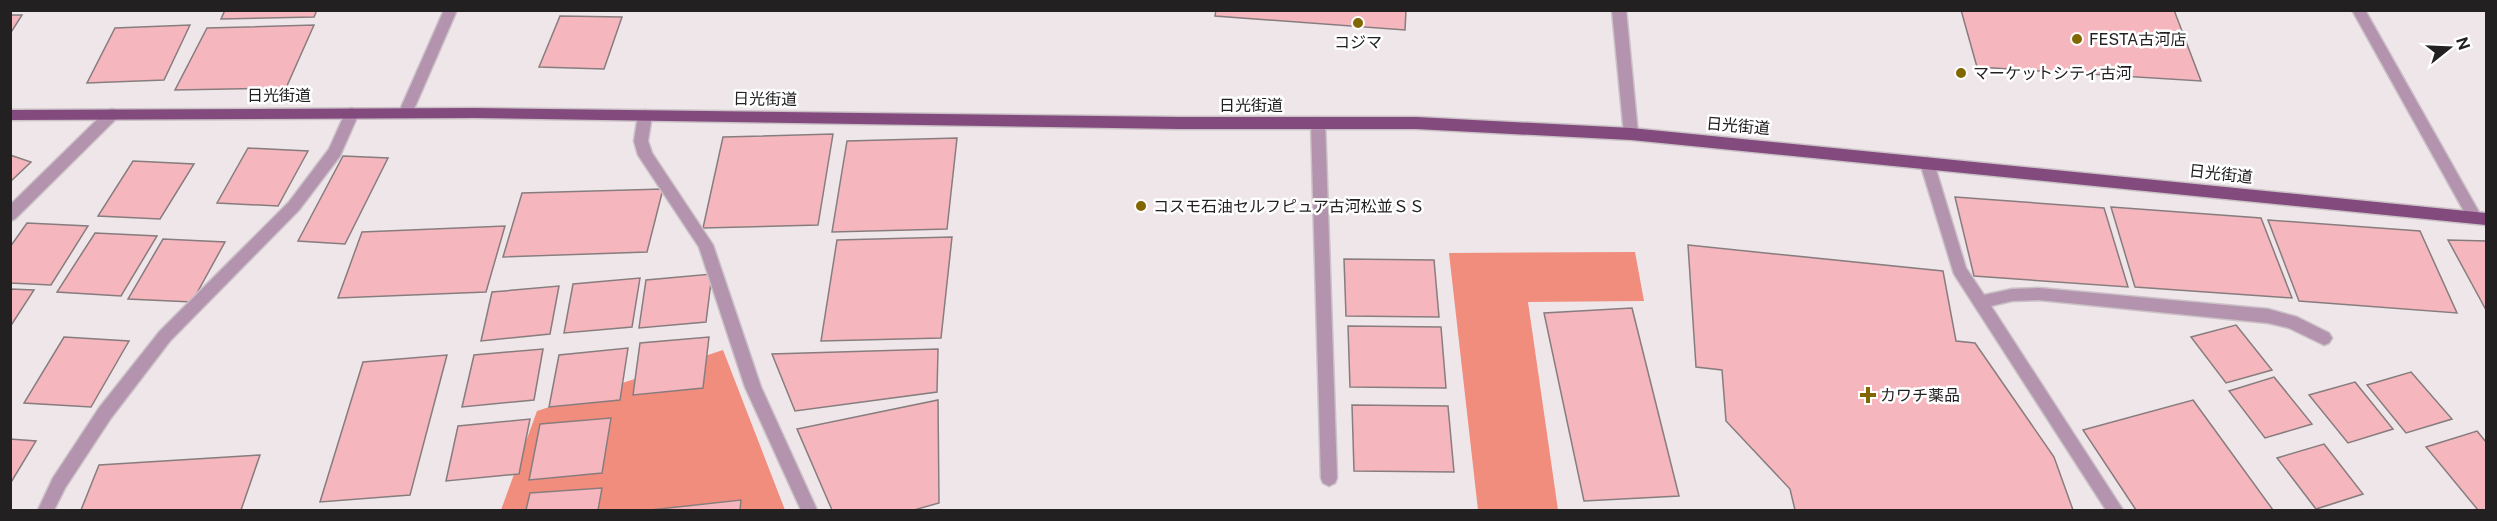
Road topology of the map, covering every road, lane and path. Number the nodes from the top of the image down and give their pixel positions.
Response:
1 (451, 10) edge
2 (1619, 10) edge
3 (2358, 10) edge
4 (406, 112) junction
5 (352, 113) junction
6 (112, 114) junction
7 (10, 115) edge
8 (645, 115) junction
9 (1318, 123) junction
10 (1631, 134) junction
11 (1927, 163) junction
12 (10, 215) edge
13 (2481, 218) edge
14 (1980, 302) junction
15 (2324, 338) dead end
16 (1329, 478) dead end
17 (46, 510) edge
18 (809, 510) edge
19 (2115, 510) edge

1 - 4 street
2 - 10 street
3 - 13 street
4 - 5 main road, 日光街道
4 - 8 main road, 日光街道
5 - 6 main road, 日光街道
5 - 17 street
6 - 7 main road, 日光街道
6 - 12 street
8 - 9 main road, 日光街道
8 - 18 street
9 - 10 main road, 日光街道
9 - 16 street
10 - 11 main road, 日光街道
11 - 13 main road, 日光街道
11 - 14 street
14 - 15 street
14 - 19 street

